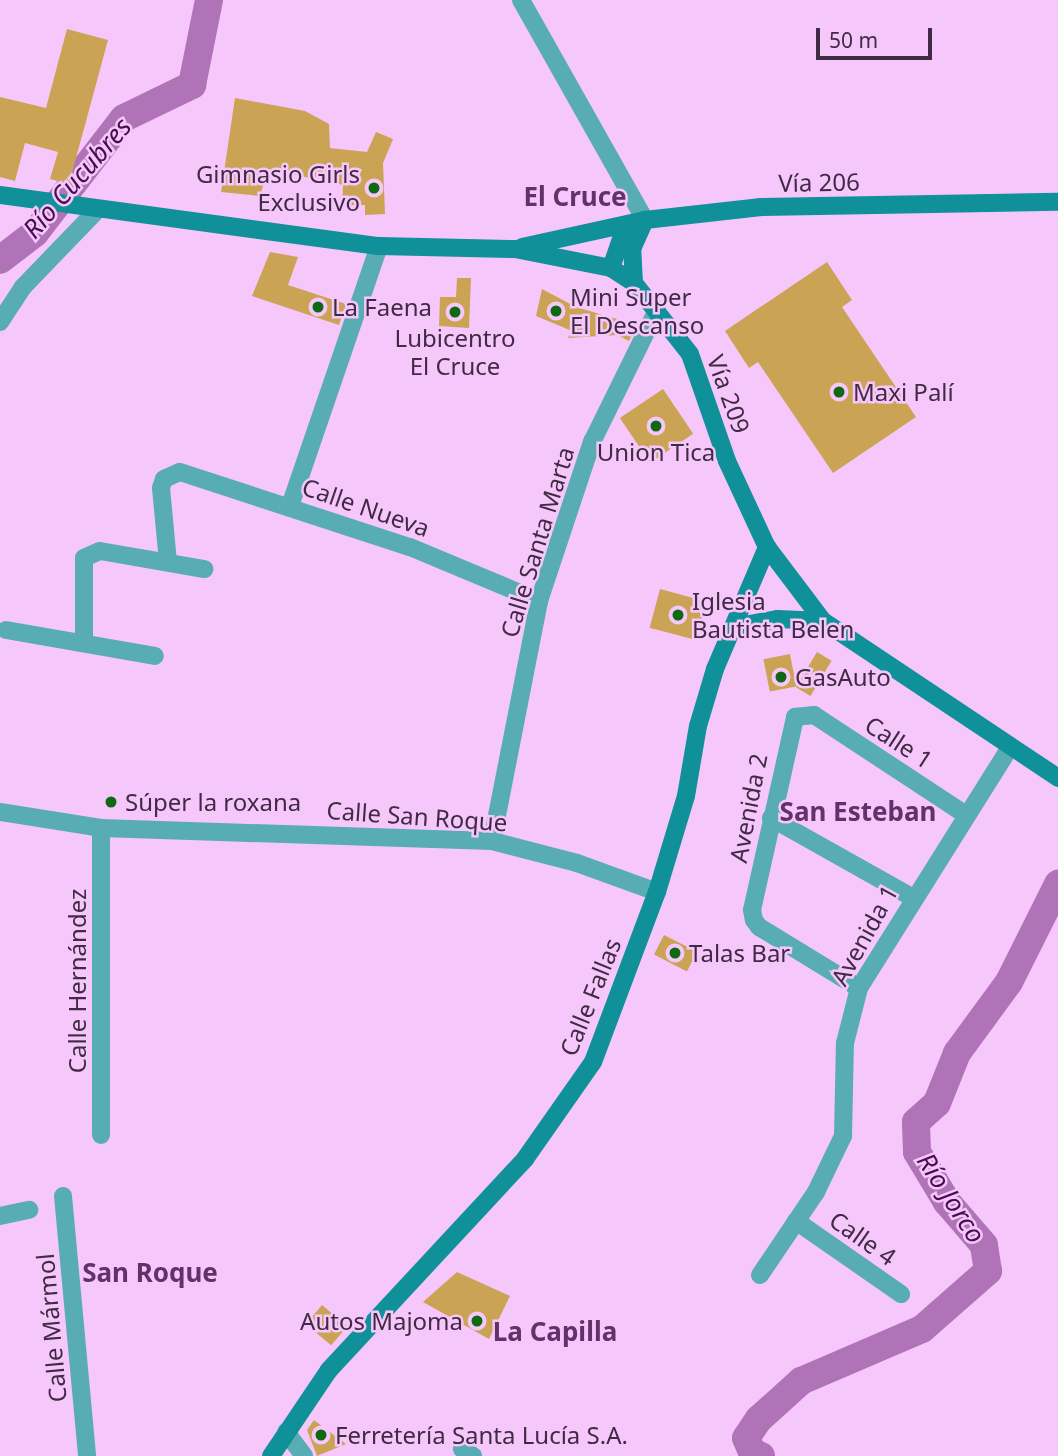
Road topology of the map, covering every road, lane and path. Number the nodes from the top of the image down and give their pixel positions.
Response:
1 (521, 0) edge
2 (0, 195) edge
3 (1058, 202) edge
4 (91, 209) junction
5 (645, 220) junction
6 (379, 246) junction
7 (515, 249) junction
8 (611, 268) junction
9 (635, 283) junction
10 (657, 310) junction
11 (0, 322) edge
12 (290, 506) junction
13 (768, 547) junction
14 (168, 562) junction
15 (204, 569) dead end
16 (539, 601) junction
17 (823, 621) junction
18 (733, 627) junction
19 (6, 630) dead end
20 (84, 643) junction
21 (155, 656) dead end
22 (803, 714) joint
23 (1010, 747) junction
24 (1058, 778) edge
25 (0, 812) edge
26 (966, 815) junction
27 (772, 818) junction
28 (102, 828) junction
29 (492, 841) junction
30 (657, 892) junction
31 (912, 897) junction
32 (859, 988) junction
33 (101, 1135) dead end
34 (63, 1196) dead end
35 (29, 1210) dead end
36 (0, 1216) edge
37 (796, 1221) junction
38 (761, 1275) dead end
39 (901, 1294) dead end
40 (286, 1432) junction
41 (87, 1456) edge
42 (271, 1456) edge
43 (304, 1456) edge

1 - 5 street
2 - 4 main road, Vía 209
3 - 5 main road, Vía 206
4 - 6 main road, Vía 209
4 - 11 street
5 - 7 main road, Vía 206
5 - 8 main road
5 - 9 main road
6 - 7 main road, Vía 209
6 - 12 street
7 - 8 main road, Vía 209
8 - 9 main road, Vía 209
9 - 10 main road, Vía 209
10 - 13 main road, Vía 209
10 - 16 street, Calle Santa Marta
12 - 14 street, Calle Nueva
12 - 16 street, Calle Nueva
13 - 17 main road, Vía 209
13 - 18 main road, Calle Fallas
14 - 15 street
14 - 20 street
16 - 29 street, Calle Santa Marta
17 - 18 main road
17 - 23 main road, Vía 209
18 - 30 main road, Calle Fallas
19 - 20 street
20 - 21 street
22 - 26 street, Calle 1
22 - 27 street, Avenida 2
23 - 24 main road, Vía 209
23 - 26 street, Avenida 1
25 - 28 street, Calle San Roque
26 - 31 street, Avenida 1
27 - 31 street
27 - 32 street, Avenida 2
28 - 29 street, Calle San Roque
28 - 33 street, Calle Hernández
29 - 30 street, Calle San Roque
30 - 40 main road, Calle Fallas
31 - 32 street, Avenida 1
32 - 37 street, Avenida 1
34 - 41 street, Calle Mármol
35 - 36 street
37 - 38 street, Avenida 1
37 - 39 street, Calle 4
40 - 42 main road, Calle Fallas
40 - 43 street

